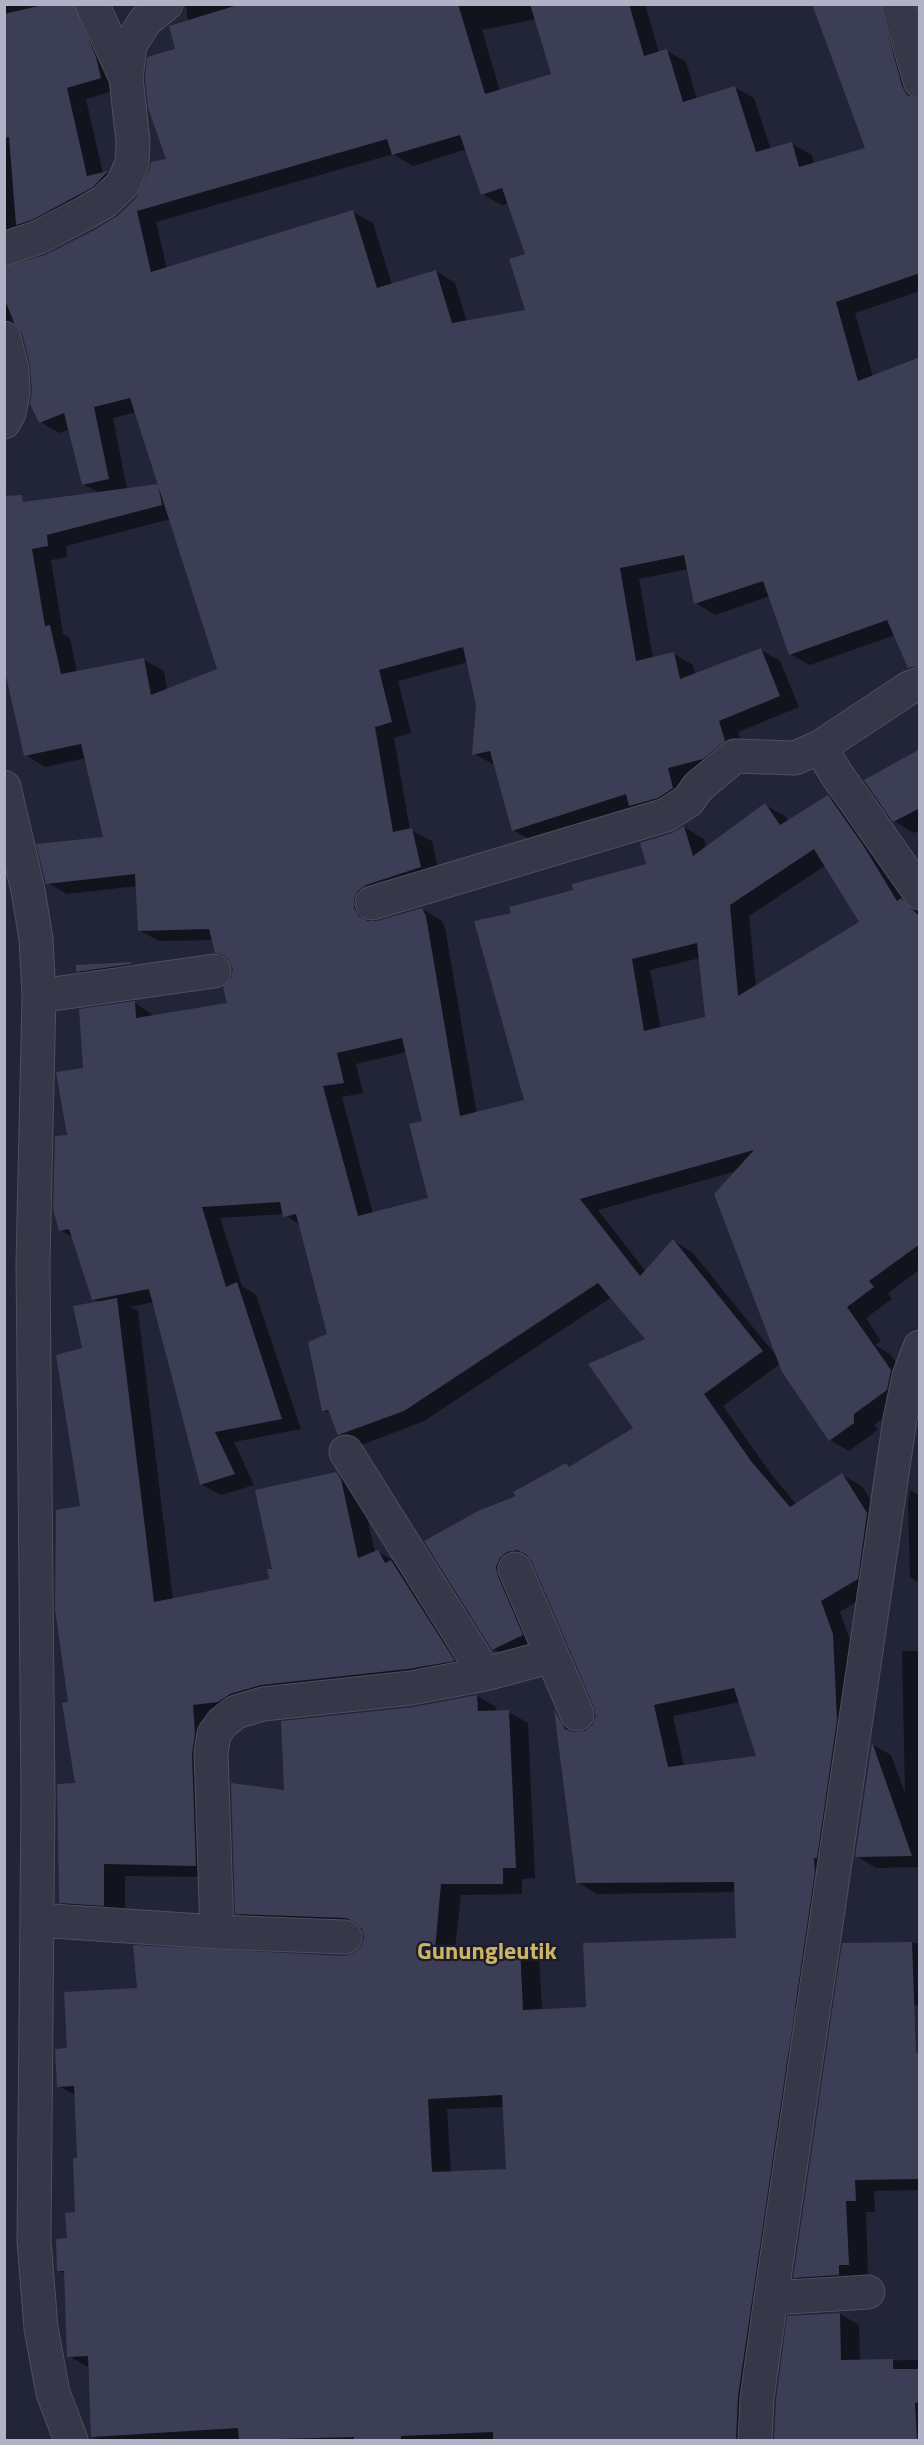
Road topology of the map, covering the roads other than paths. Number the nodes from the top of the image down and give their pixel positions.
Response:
1 (92, 4) edge
2 (166, 4) edge
3 (898, 4) edge
4 (126, 78) junction
5 (920, 81) edge
6 (4, 249) edge
7 (4, 338) edge
8 (4, 422) edge
9 (920, 684) edge
10 (820, 747) junction
11 (4, 787) edge
12 (920, 894) edge
13 (372, 903) dead end
14 (214, 971) dead end
15 (39, 996) junction
16 (920, 1347) edge
17 (346, 1452) dead end
18 (515, 1569) dead end
19 (552, 1656) junction
20 (485, 1674) junction
21 (577, 1714) dead end
22 (37, 1920) junction
23 (217, 1932) junction
24 (345, 1937) dead end
25 (868, 2292) dead end
26 (771, 2298) junction
27 (71, 2440) edge
28 (755, 2440) edge

1 - 4 street
2 - 4 street
3 - 5 street
4 - 6 street
7 - 8 street
9 - 10 street
10 - 12 street
10 - 13 street
11 - 15 street
14 - 15 street
15 - 22 street
16 - 26 street
17 - 20 street
18 - 19 street
19 - 20 street
19 - 21 street
20 - 23 street
22 - 23 street
22 - 27 street
23 - 24 street
25 - 26 street
26 - 28 street

